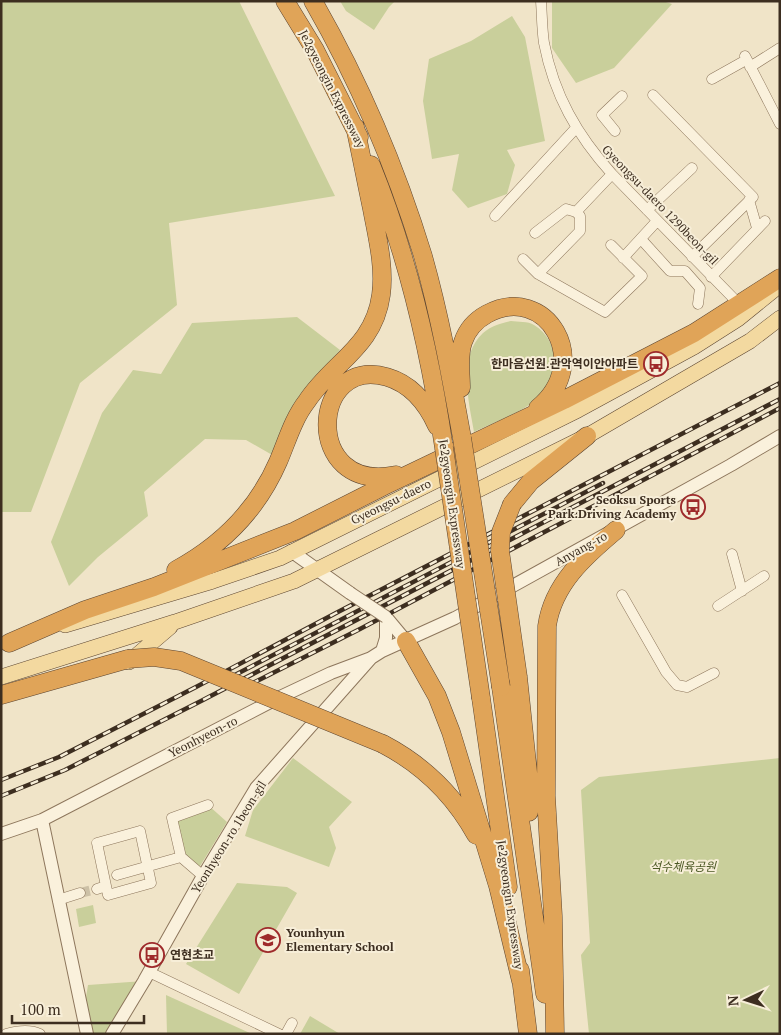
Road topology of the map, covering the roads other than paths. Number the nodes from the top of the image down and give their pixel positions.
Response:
1 (285, 1) edge
2 (313, 1) edge
3 (541, 1) edge
4 (780, 48) edge
5 (747, 61) junction
6 (712, 78) dead end
7 (653, 95) dead end
8 (622, 96) dead end
9 (780, 124) edge
10 (355, 127) junction
11 (576, 128) junction
12 (615, 131) dead end
13 (692, 168) dead end
14 (612, 174) junction
15 (749, 200) junction
16 (647, 210) junction
17 (576, 212) junction
18 (495, 216) dead end
19 (657, 221) junction
20 (535, 233) dead end
21 (641, 239) junction
22 (611, 245) dead end
23 (692, 257) junction
24 (624, 258) junction
25 (523, 260) dead end
26 (538, 274) junction
27 (711, 277) junction
28 (780, 278) edge
29 (780, 284) edge
30 (698, 304) dead end
31 (739, 304) junction
32 (780, 318) edge
33 (524, 419) junction
34 (587, 436) junction
35 (780, 436) edge
36 (462, 438) junction
37 (444, 448) junction
38 (420, 469) junction
39 (616, 530) junction
40 (291, 551) junction
41 (732, 554) dead end
42 (316, 569) junction
43 (764, 576) dead end
44 (742, 591) junction
45 (622, 595) dead end
46 (119, 599) junction
47 (718, 606) dead end
48 (386, 617) junction
49 (176, 622) junction
50 (406, 641) junction
51 (5, 644) edge
52 (382, 651) junction
53 (371, 658) junction
54 (714, 673) dead end
55 (1, 677) edge
56 (1, 695) edge
57 (278, 698) junction
58 (1, 702) edge
59 (312, 724) junction
60 (208, 806) dead end
61 (42, 820) junction
62 (1, 834) edge
63 (181, 857) junction
64 (147, 866) junction
65 (117, 875) dead end
66 (203, 876) junction
67 (529, 883) junction
68 (498, 886) junction
69 (80, 894) tunnel mouth
70 (58, 900) junction
71 (149, 972) junction
72 (521, 980) junction
73 (292, 1023) dead end
74 (6, 1034) edge
75 (40, 1034) edge
76 (87, 1034) edge
77 (112, 1034) edge
78 (279, 1034) edge
79 (286, 1034) edge
80 (528, 1034) edge
81 (551, 1034) edge
82 (555, 1034) edge

1 - 10 highway, Je2gyeongin Expressway
2 - 36 highway, Je2gyeongin Expressway
3 - 11 street, Gyeongsu-daero 1290beon-gil
4 - 5 street
5 - 6 street
5 - 9 street
7 - 15 street
8 - 12 street
10 - 37 highway, Je2gyeongin Expressway
10 - 46 highway
11 - 14 street, Gyeongsu-daero 1290beon-gil
11 - 18 street
13 - 16 street
14 - 16 street, Gyeongsu-daero 1290beon-gil
14 - 17 street
15 - 23 street
15 - 27 street
16 - 19 street, Gyeongsu-daero 1290beon-gil
17 - 20 street
17 - 26 street
19 - 21 street
19 - 23 street, Gyeongsu-daero 1290beon-gil
21 - 24 street
21 - 30 street
22 - 24 street
23 - 27 street, Gyeongsu-daero 1290beon-gil
24 - 26 street
25 - 26 street
27 - 31 street, Gyeongsu-daero 1290beon-gil
28 - 31 highway
29 - 40 main road, Gyeongsu-daero
31 - 33 highway
32 - 34 main road
33 - 36 highway
33 - 38 highway
34 - 42 main road
34 - 67 highway, bridge
35 - 39 street, Anyang-ro
36 - 67 highway, Je2gyeongin Expressway, bridge
37 - 38 highway
37 - 72 highway, Je2gyeongin Expressway, bridge
38 - 46 highway
39 - 50 street, Anyang-ro
39 - 82 highway
40 - 42 street
40 - 51 main road, Gyeongsu-daero
41 - 44 street
42 - 48 street, bridge
42 - 49 main road
43 - 44 street
44 - 47 street
45 - 54 street
46 - 51 highway
48 - 50 street
48 - 52 street
49 - 55 main road
49 - 58 main road
50 - 52 street, Yeonhyeon-ro
50 - 68 highway
52 - 53 street, Yeonhyeon-ro
53 - 57 street, Yeonhyeon-ro
53 - 59 street, Yeonhyeon-ro 1beon-gil
56 - 68 highway, bridge
57 - 59 street
57 - 61 street, Yeonhyeon-ro
59 - 66 street, Yeonhyeon-ro 1beon-gil
60 - 63 street
61 - 62 street, Yeonhyeon-ro
61 - 70 street
63 - 64 street
63 - 66 street
64 - 64 street
64 - 65 street
66 - 71 street, Yeonhyeon-ro 1beon-gil
67 - 81 highway, Je2gyeongin Expressway
68 - 72 highway
69 - 70 street
70 - 76 street
71 - 77 street, Yeonhyeon-ro 1beon-gil
71 - 78 street
72 - 80 highway, Je2gyeongin Expressway
73 - 79 street
74 - 75 street

